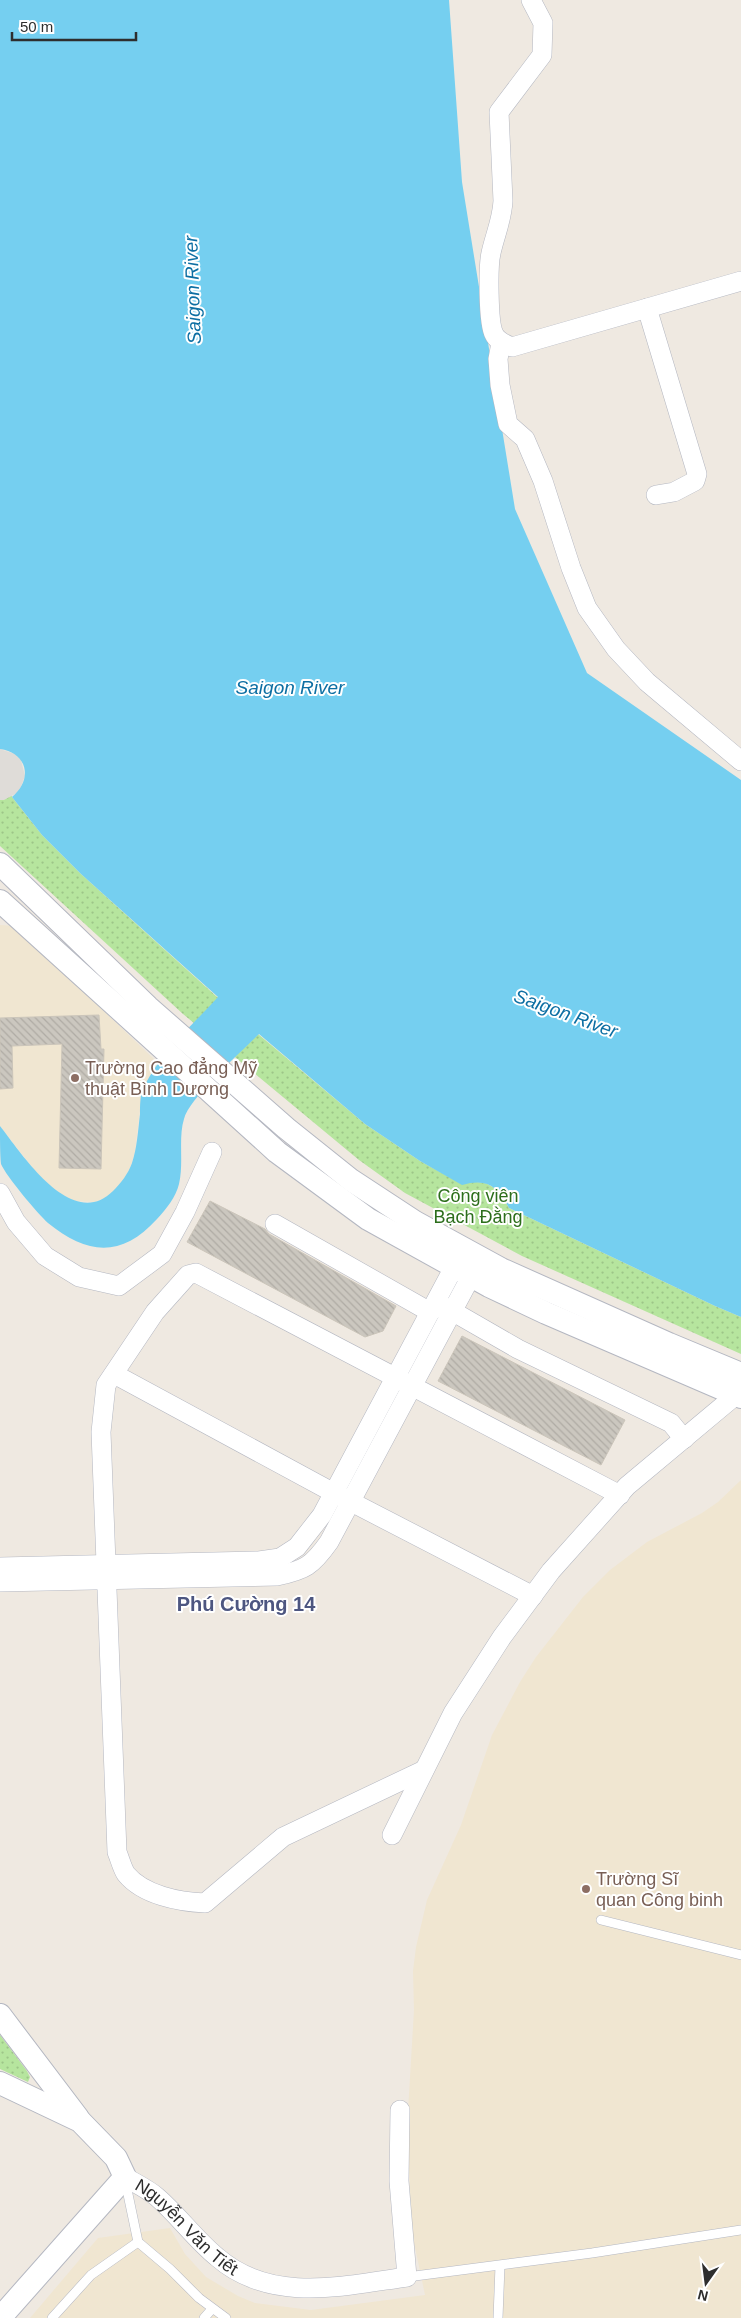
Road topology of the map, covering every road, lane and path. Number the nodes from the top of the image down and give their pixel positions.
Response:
1 (531, 0) edge
2 (741, 281) edge
3 (647, 308) junction
4 (501, 343) junction
5 (656, 495) dead end
6 (741, 761) edge
7 (0, 864) edge
8 (0, 901) edge
9 (212, 1152) dead end
10 (0, 1193) edge
11 (276, 1224) dead end
12 (467, 1262) junction
13 (430, 1312) junction
14 (452, 1312) junction
15 (114, 1374) junction
16 (404, 1381) junction
17 (739, 1389) edge
18 (684, 1439) junction
19 (334, 1493) junction
20 (620, 1494) junction
21 (350, 1501) junction
22 (0, 1567) edge
23 (106, 1573) junction
24 (0, 1582) edge
25 (533, 1596) junction
26 (424, 1770) junction
27 (392, 1835) dead end
28 (601, 1920) dead end
29 (741, 1955) edge
30 (0, 2015) edge
31 (1, 2087) edge
32 (400, 2110) dead end
33 (80, 2121) junction
34 (125, 2177) junction
35 (741, 2230) edge
36 (138, 2242) junction
37 (500, 2266) junction
38 (407, 2277) junction
39 (212, 2309) junction
40 (0, 2318) edge
41 (52, 2318) edge
42 (204, 2318) edge
43 (226, 2318) edge
44 (498, 2318) edge

1 - 4 street
2 - 3 street
3 - 4 street
3 - 5 street
4 - 6 street
7 - 12 street
8 - 12 street
9 - 10 street
11 - 13 street
12 - 13 street
12 - 14 street
12 - 17 street
13 - 14 street
13 - 16 street
14 - 16 street
14 - 18 street
15 - 16 street
15 - 19 street
15 - 23 street
16 - 19 street
16 - 20 street
16 - 21 street
17 - 18 street
18 - 20 street
19 - 21 street
19 - 23 street
20 - 25 street
21 - 23 street
21 - 25 street
22 - 23 street
23 - 24 street
23 - 26 street
25 - 26 street
26 - 27 street
28 - 29 lane
30 - 33 street
31 - 33 street, Nguyễn Văn Tiết
32 - 38 street
33 - 34 street, Nguyễn Văn Tiết
34 - 36 lane
34 - 38 street, Nguyễn Văn Tiết
34 - 40 street
35 - 37 lane
36 - 39 lane
36 - 41 lane
37 - 38 lane
37 - 44 lane
39 - 42 lane
39 - 43 lane

